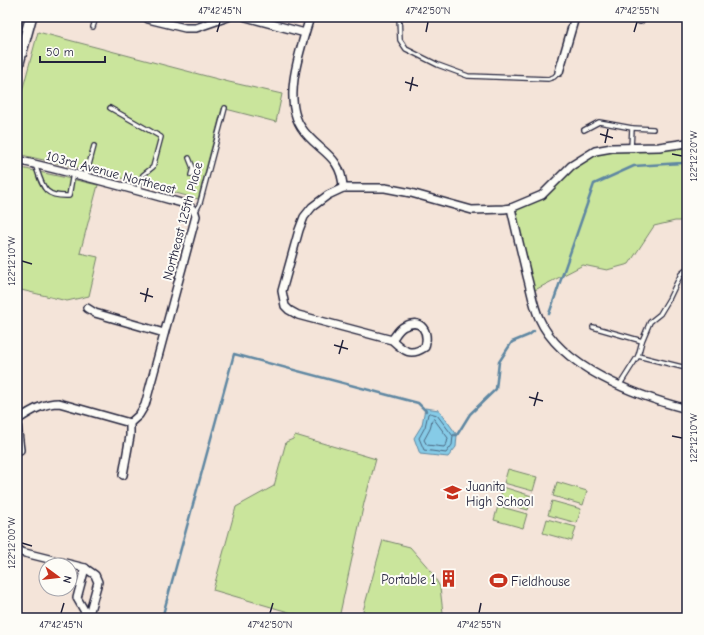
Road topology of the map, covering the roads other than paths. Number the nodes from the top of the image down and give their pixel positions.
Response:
1 (31, 17) edge
2 (96, 17) edge
3 (228, 17) edge
4 (246, 17) edge
5 (310, 17) edge
6 (399, 17) edge
7 (575, 17) edge
8 (148, 19) dead end
9 (164, 20) edge
10 (93, 27) dead end
11 (305, 33) junction
12 (17, 68) edge
13 (559, 72) joint
14 (110, 108) dead end
15 (225, 108) dead end
16 (632, 128) junction
17 (653, 129) dead end
18 (584, 130) dead end
19 (687, 143) edge
20 (94, 146) dead end
21 (631, 148) junction
22 (189, 158) dead end
23 (17, 160) edge
24 (35, 164) junction
25 (73, 173) junction
26 (191, 175) dead end
27 (86, 176) junction
28 (343, 188) junction
29 (138, 190) junction
30 (511, 208) junction
31 (195, 212) junction
32 (687, 269) edge
33 (87, 308) dead end
34 (593, 327) dead end
35 (164, 334) junction
36 (392, 340) junction
37 (642, 341) junction
38 (638, 356) junction
39 (682, 367) dead end
40 (619, 386) junction
41 (687, 409) edge
42 (17, 420) edge
43 (130, 423) junction
44 (17, 424) edge
45 (20, 450) dead end
46 (123, 475) dead end
47 (17, 549) edge
48 (85, 568) junction
49 (88, 618) edge

1 - 12 main road
2 - 10 lane
3 - 9 street
4 - 11 street
5 - 11 street
6 - 13 lane
7 - 13 street
8 - 9 street
11 - 28 street
14 - 29 lane
15 - 31 lane, Northeast 125th Place
16 - 17 lane
16 - 18 lane
16 - 21 lane
19 - 21 street
20 - 27 lane
21 - 30 street
22 - 26 lane
23 - 24 street, 103rd Avenue Northeast
24 - 25 street, 103rd Avenue Northeast
24 - 25 lane
25 - 27 street, 103rd Avenue Northeast
27 - 29 street, 103rd Avenue Northeast
28 - 30 street
28 - 36 street
29 - 31 street, 103rd Avenue Northeast
30 - 40 street
31 - 35 street, Northeast 125th Place
32 - 37 lane
33 - 35 street
34 - 37 lane
35 - 43 street, Northeast 125th Place
36 - 36 street
37 - 38 lane
38 - 39 lane
38 - 40 lane
40 - 41 street
42 - 43 street
43 - 46 street
44 - 45 street
47 - 48 street
48 - 49 street
48 - 49 street

